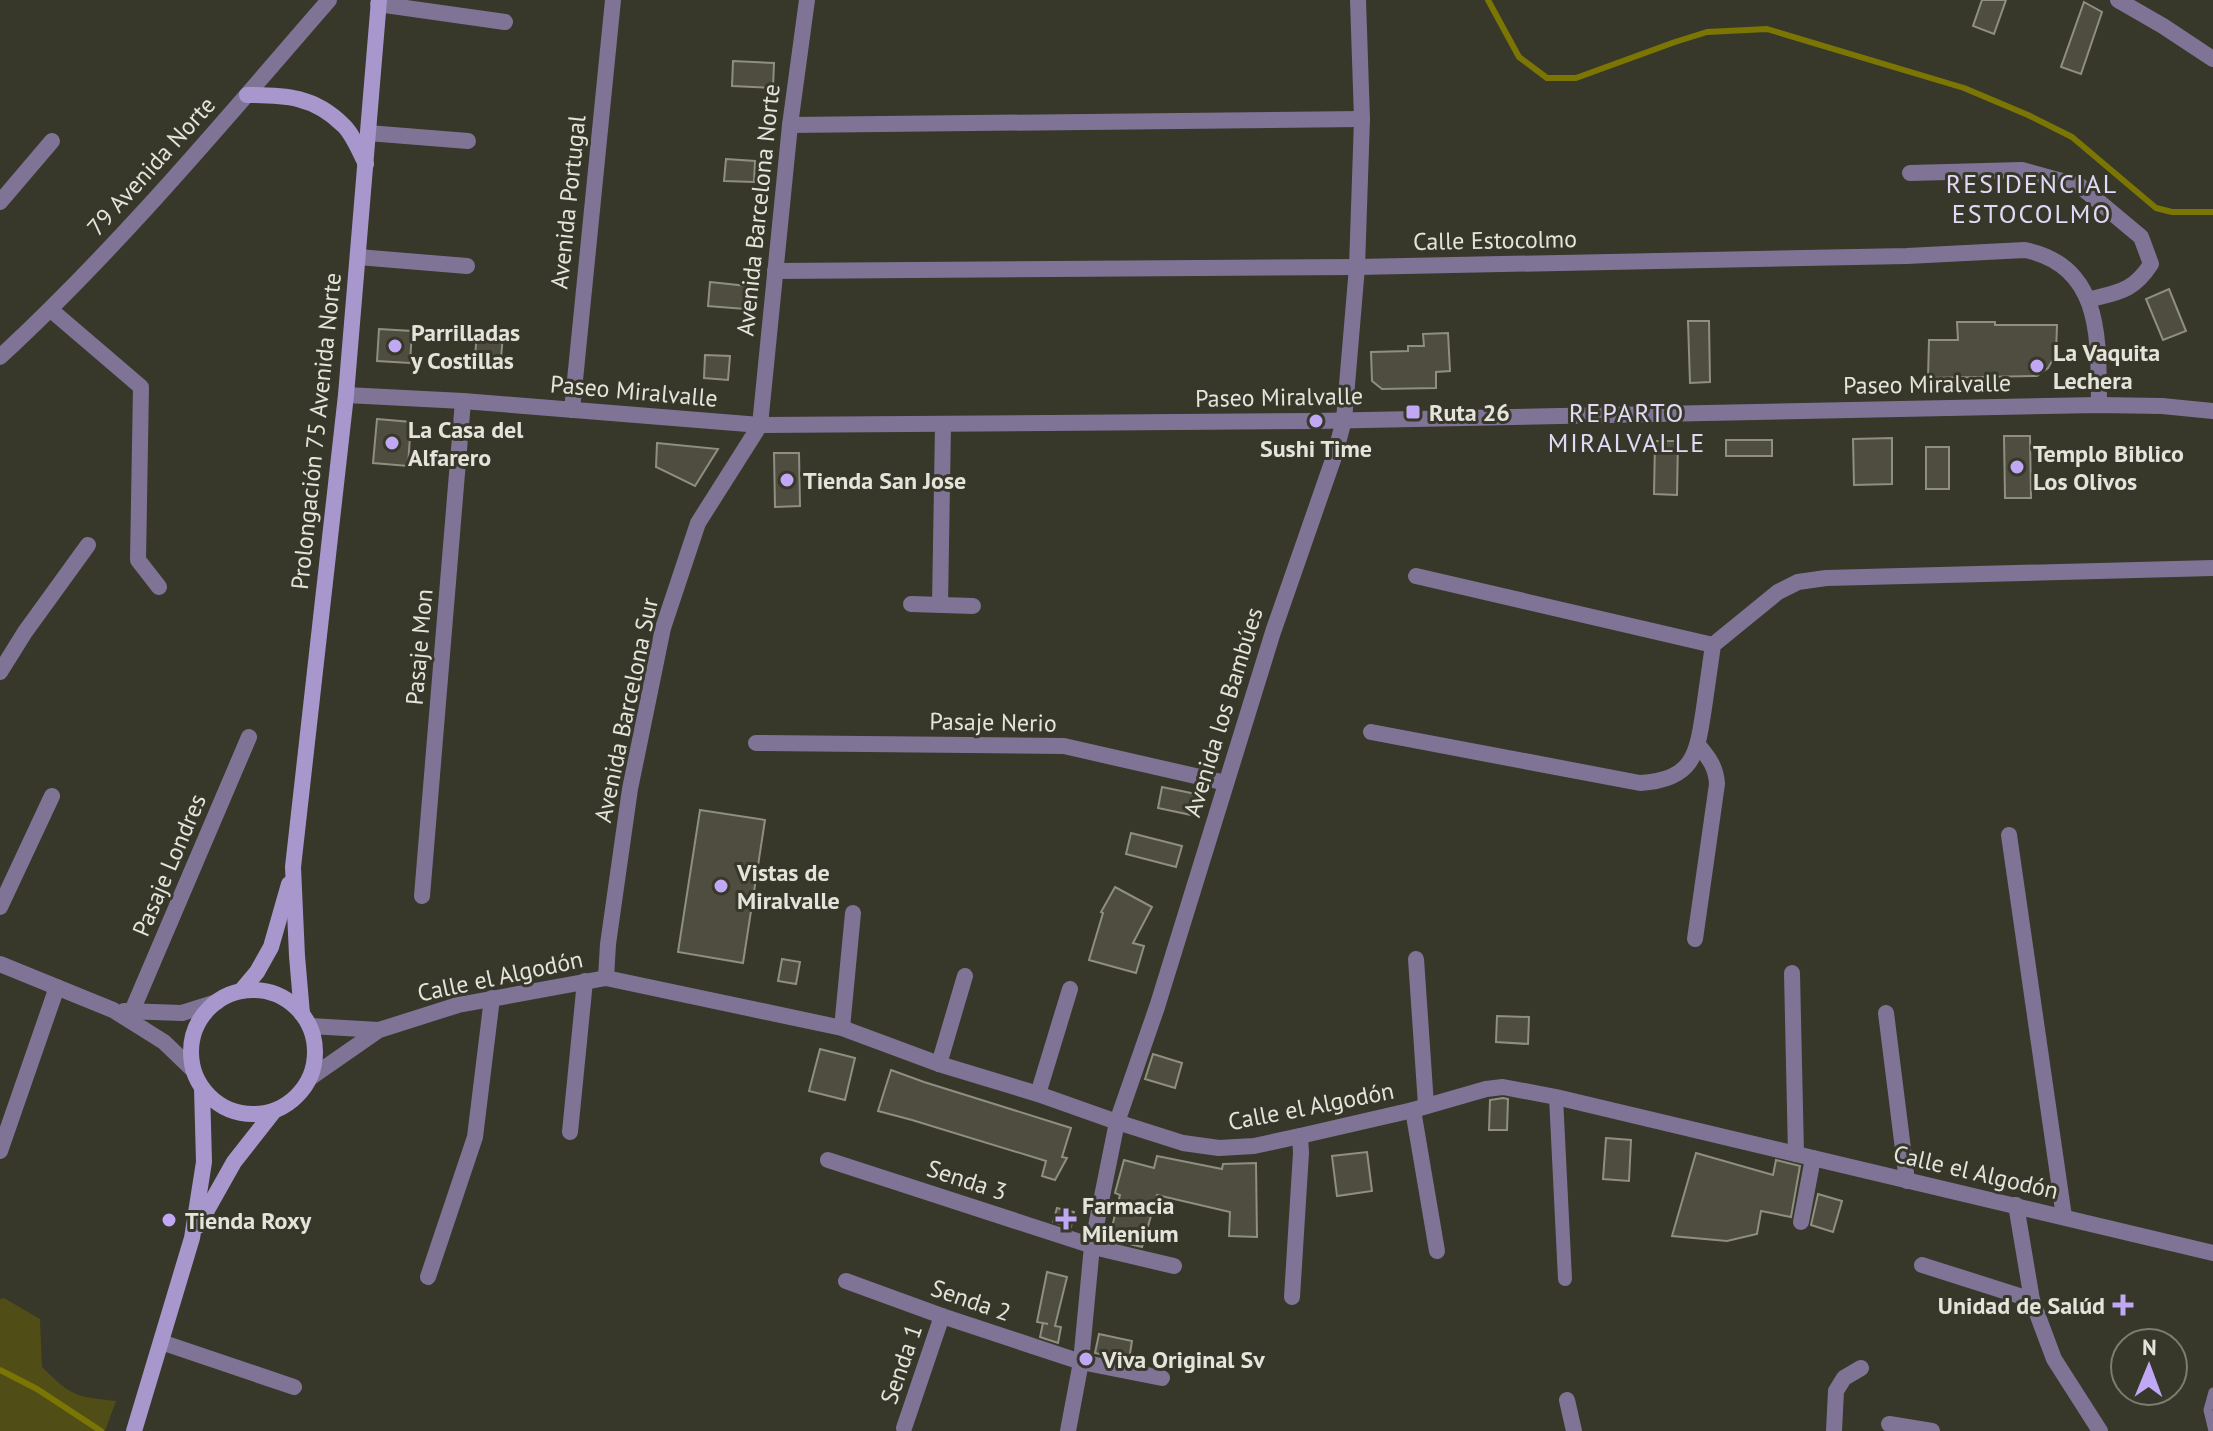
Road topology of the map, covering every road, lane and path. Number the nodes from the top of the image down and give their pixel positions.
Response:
1 (329, 0) edge
2 (613, 0) edge
3 (807, 0) edge
4 (1358, 0) edge
5 (2118, 0) edge
6 (379, 2) edge
7 (505, 22) dead end
8 (2213, 59) edge
9 (247, 95) junction
10 (1362, 119) junction
11 (790, 125) junction
12 (368, 133) junction
13 (52, 141) dead end
14 (468, 141) dead end
15 (366, 164) junction
16 (1910, 173) dead end
17 (2, 196) edge
18 (358, 257) junction
19 (467, 266) dead end
20 (1357, 267) junction
21 (775, 271) junction
22 (2088, 300) junction
23 (51, 310) junction
24 (0, 357) edge
25 (346, 395) junction
26 (463, 401) junction
27 (2099, 405) junction
28 (572, 410) junction
29 (2213, 411) edge
30 (1344, 420) junction
31 (760, 425) junction
32 (943, 425) junction
33 (88, 545) dead end
34 (2213, 568) edge
35 (1416, 576) dead end
36 (159, 587) dead end
37 (911, 604) dead end
38 (940, 605) junction
39 (973, 606) dead end
40 (1713, 645) junction
41 (6, 647) edge
42 (0, 672) edge
43 (1371, 732) dead end
44 (249, 737) dead end
45 (756, 743) dead end
46 (1698, 745) junction
47 (1226, 783) junction
48 (52, 796) dead end
49 (2009, 835) dead end
50 (293, 867) junction
51 (422, 896) dead end
52 (0, 907) edge
53 (853, 913) dead end
54 (1695, 939) dead end
55 (1416, 959) dead end
56 (0, 964) edge
57 (1792, 973) dead end
58 (965, 976) dead end
59 (606, 978) junction
60 (585, 981) junction
61 (57, 987) junction
62 (1070, 989) dead end
63 (241, 991) junction
64 (492, 998) junction
65 (217, 1002) junction
66 (113, 1010) junction
67 (132, 1011) junction
68 (1886, 1013) dead end
69 (306, 1020) junction
70 (842, 1028) junction
71 (379, 1030) junction
72 (939, 1064) junction
73 (193, 1070) junction
74 (310, 1078) junction
75 (202, 1088) junction
76 (1038, 1094) junction
77 (1556, 1097) junction
78 (1420, 1108) junction
79 (274, 1111) junction
80 (1117, 1122) junction
81 (570, 1132) dead end
82 (1300, 1136) junction
83 (0, 1151) edge
84 (1804, 1156) junction
85 (828, 1160) dead end
86 (1907, 1181) junction
87 (2016, 1205) junction
88 (2064, 1217) junction
89 (1801, 1222) dead end
90 (192, 1238) junction
91 (1092, 1246) junction
92 (1437, 1251) dead end
93 (2213, 1253) edge
94 (1922, 1265) dead end
95 (1174, 1266) dead end
96 (428, 1277) dead end
97 (1565, 1279) dead end
98 (846, 1281) dead end
99 (1292, 1297) dead end
100 (2032, 1300) junction
101 (942, 1316) junction
102 (161, 1342) junction
103 (1081, 1362) junction
104 (1861, 1368) dead end
105 (1162, 1378) dead end
106 (294, 1387) dead end
107 (2213, 1392) edge
108 (1567, 1400) dead end
109 (1889, 1424) dead end
110 (904, 1428) dead end
111 (134, 1431) edge
112 (1068, 1431) edge
113 (1574, 1431) edge
114 (1834, 1431) edge
115 (1932, 1431) edge
116 (2100, 1431) edge
117 (2213, 1431) edge

1 - 9 street, 79 Avenida Norte
2 - 28 street, Avenida Portugal
3 - 11 street, Avenida Barcelona Norte
4 - 10 street, Avenida los Bambúes
5 - 8 street
6 - 7 street
6 - 12 main road, Prolongación 75 Avenida Norte
9 - 15 main road
9 - 23 street, 79 Avenida Norte
10 - 11 street
10 - 20 street, Avenida los Bambúes
11 - 21 street, Avenida Barcelona Norte
12 - 14 street
12 - 15 main road, Prolongación 75 Avenida Norte
13 - 17 street
15 - 18 main road, Prolongación 75 Avenida Norte
16 - 22 street
18 - 19 street
18 - 25 main road, Prolongación 75 Avenida Norte
20 - 21 street, Calle Estocolmo
20 - 22 street, Calle Estocolmo
20 - 30 street, Avenida los Bambúes
21 - 31 street, Avenida Barcelona Norte
22 - 27 street, Calle Estocolmo
23 - 24 street, 79 Avenida Norte
23 - 36 street
25 - 26 street, Paseo Miralvalle
25 - 50 main road, Prolongación 75 Avenida Norte
26 - 28 street, Paseo Miralvalle
26 - 51 street, Pasaje Mon
27 - 29 street, Paseo Miralvalle
27 - 30 street, Paseo Miralvalle
28 - 31 street, Paseo Miralvalle
30 - 32 street, Paseo Miralvalle
30 - 47 street, Avenida los Bambúes
31 - 32 street, Paseo Miralvalle
31 - 59 street, Avenida Barcelona Sur
32 - 38 street
33 - 41 street
34 - 40 street
35 - 40 street
37 - 38 street
38 - 39 street
40 - 46 street
41 - 42 street
43 - 46 street
44 - 67 street, Pasaje Londres
45 - 47 street, Pasaje Nerio
46 - 54 street
47 - 80 street, Avenida los Bambúes
48 - 52 street
49 - 88 street
50 - 63 main road, Prolongación 75 Avenida Norte
50 - 69 main road, Prolongación 75 Avenida Norte
53 - 70 street
55 - 78 street
56 - 61 street
57 - 84 street
58 - 72 street
59 - 60 street, Calle el Algodón
59 - 70 street, Calle el Algodón
60 - 64 street, Calle el Algodón
60 - 81 street
61 - 66 street
61 - 83 street
62 - 76 street
63 - 65 main road
63 - 69 main road
64 - 71 street, Calle el Algodón
64 - 96 street
65 - 67 street
65 - 73 main road
66 - 67 street
66 - 73 street
68 - 86 street
69 - 71 street, Calle el Algodón
69 - 74 main road
70 - 72 street, Calle el Algodón
71 - 74 street, Calle el Algodón
72 - 76 street, Calle el Algodón
73 - 75 main road
74 - 79 main road
75 - 79 main road
75 - 90 main road
76 - 80 street, Calle el Algodón
77 - 78 street, Calle el Algodón
77 - 84 street, Calle el Algodón
77 - 97 street
78 - 82 street, Calle el Algodón
78 - 92 street
79 - 90 main road
80 - 82 street, Calle el Algodón
80 - 91 street, Avenida los Bambúes
82 - 99 street
84 - 86 street, Calle el Algodón
84 - 89 street
85 - 91 street, Senda 3
86 - 87 street, Calle el Algodón
87 - 88 street, Calle el Algodón
87 - 100 street
88 - 93 street, Calle el Algodón
90 - 102 main road
91 - 95 street, Senda 3
91 - 103 street, Avenida los Bambúes
94 - 100 street
98 - 101 street, Senda 2
100 - 116 street
101 - 103 street, Senda 2
101 - 110 street, Senda 1
102 - 106 street
102 - 111 main road
103 - 105 street, Senda 2
103 - 112 street, Avenida los Bambúes
104 - 114 street
107 - 117 lane
108 - 113 street
109 - 115 street

